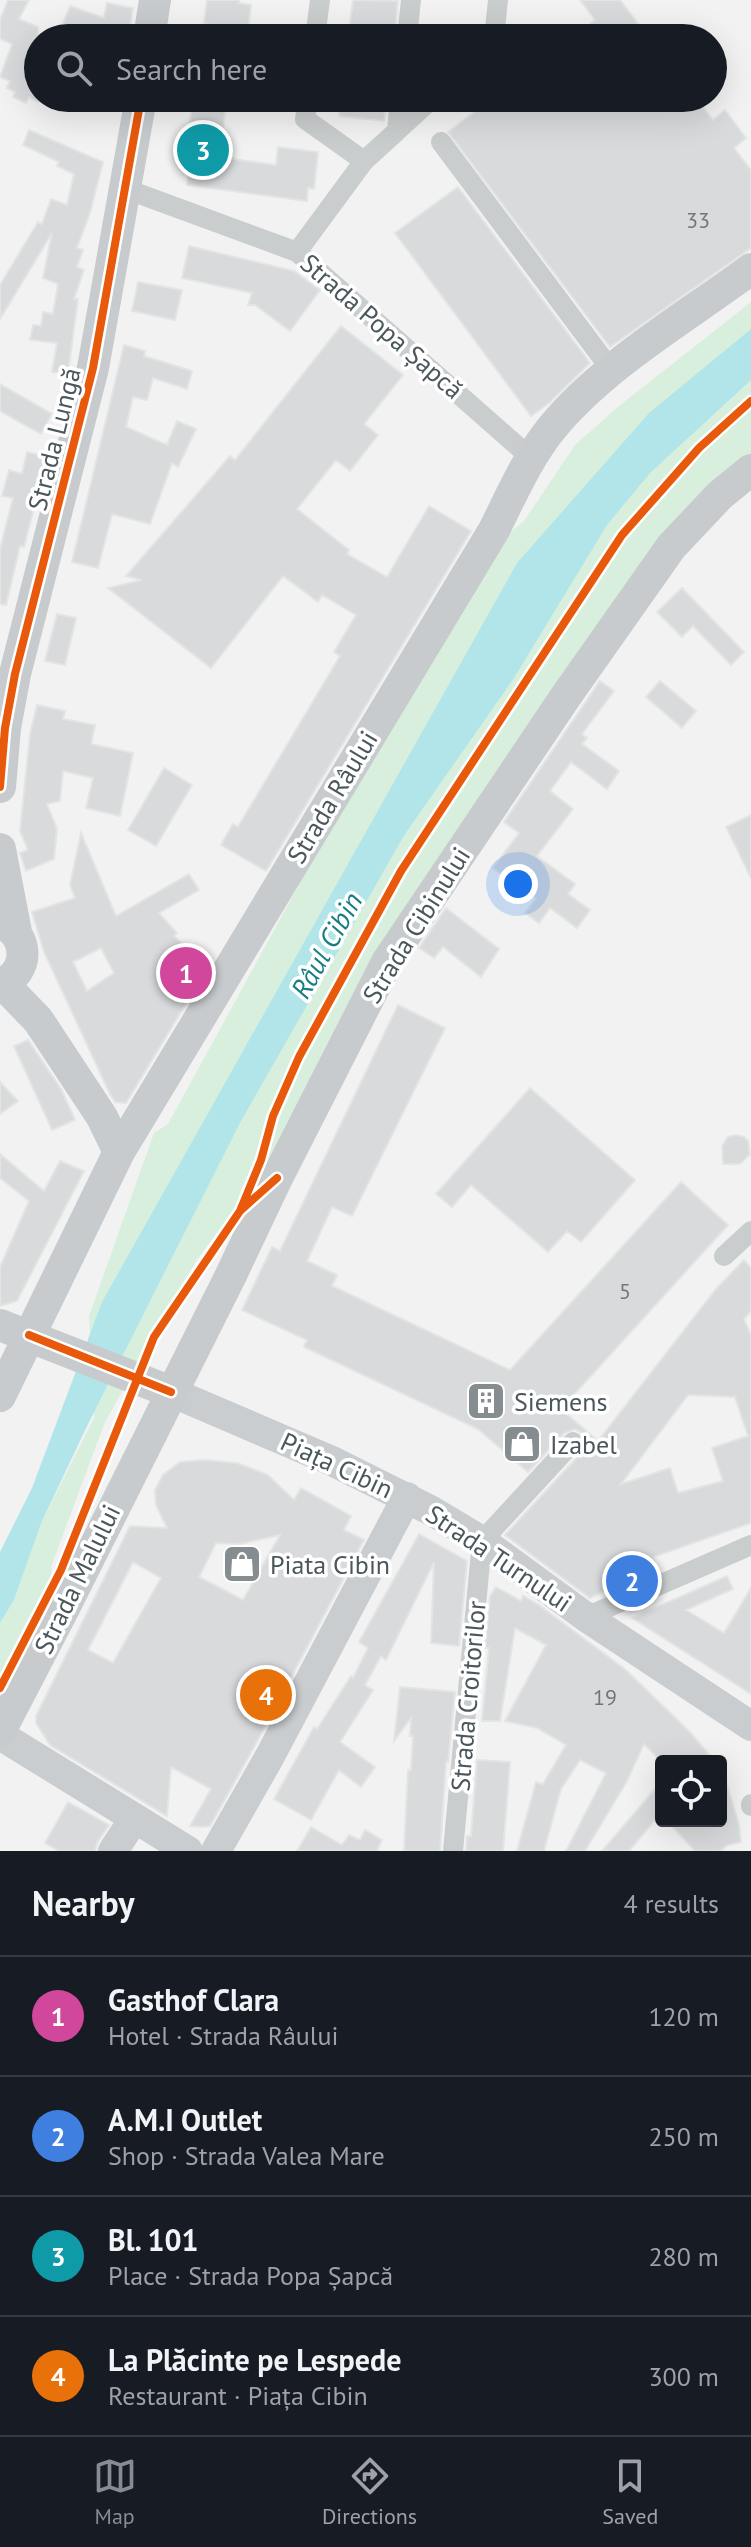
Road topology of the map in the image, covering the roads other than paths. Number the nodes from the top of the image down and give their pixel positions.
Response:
1 (155, 0) edge
2 (320, 0) edge
3 (411, 0) edge
4 (498, 0) edge
5 (151, 24) edge
6 (317, 24) edge
7 (408, 24) edge
8 (495, 24) edge
9 (139, 112) edge
10 (306, 112) edge
11 (399, 112) edge
12 (418, 112) edge
13 (397, 131) junction
14 (441, 142) dead end
15 (364, 161) junction
16 (126, 189) junction
17 (297, 252) junction
18 (751, 269) edge
19 (612, 371) junction
20 (531, 458) junction
21 (751, 470) edge
22 (0, 787) edge
23 (0, 853) edge
24 (13, 934) edge
25 (1, 985) edge
26 (38, 1020) junction
27 (119, 1152) junction
28 (751, 1231) edge
29 (724, 1256) dead end
30 (27, 1335) edge
31 (162, 1389) junction
32 (0, 1396) edge
33 (153, 1427) joint
34 (573, 1442) dead end
35 (407, 1497) junction
36 (482, 1541) junction
37 (751, 1545) edge
38 (586, 1617) junction
39 (751, 1726) edge
40 (0, 1733) edge
41 (134, 1819) junction
42 (113, 1851) edge
43 (188, 1851) edge
44 (216, 1851) edge
45 (453, 1851) edge

1 - 5 main road
2 - 6 street
3 - 7 street
4 - 8 street
9 - 16 main road, Strada Lungă
10 - 15 street
11 - 13 street
12 - 13 street
13 - 15 street
14 - 19 street
15 - 17 street
16 - 17 street, Strada Popa Șapcă
16 - 22 main road, Strada Lungă
17 - 20 street, Strada Popa Șapcă
18 - 19 main road, Strada Râului
19 - 20 main road, Strada Râului
20 - 27 main road, Strada Râului
21 - 31 main road, Strada Cibinului
23 - 24 main road
24 - 25 main road
24 - 26 main road
25 - 26 main road
26 - 27 main road
27 - 30 main road, Strada Râului
28 - 29 street
30 - 31 main road, Piața Cibin
30 - 32 main road, Strada Râului
31 - 33 main road, Strada Cibinului
31 - 35 street, Piața Cibin
33 - 40 main road, Strada Malului
34 - 36 street
35 - 36 street, Strada Turnului
35 - 44 street, Piața Cibin
36 - 38 street, Strada Turnului
36 - 45 street, Strada Croitorilor
37 - 38 street
38 - 39 street, Strada Turnului
40 - 41 street
41 - 42 street
41 - 43 street

